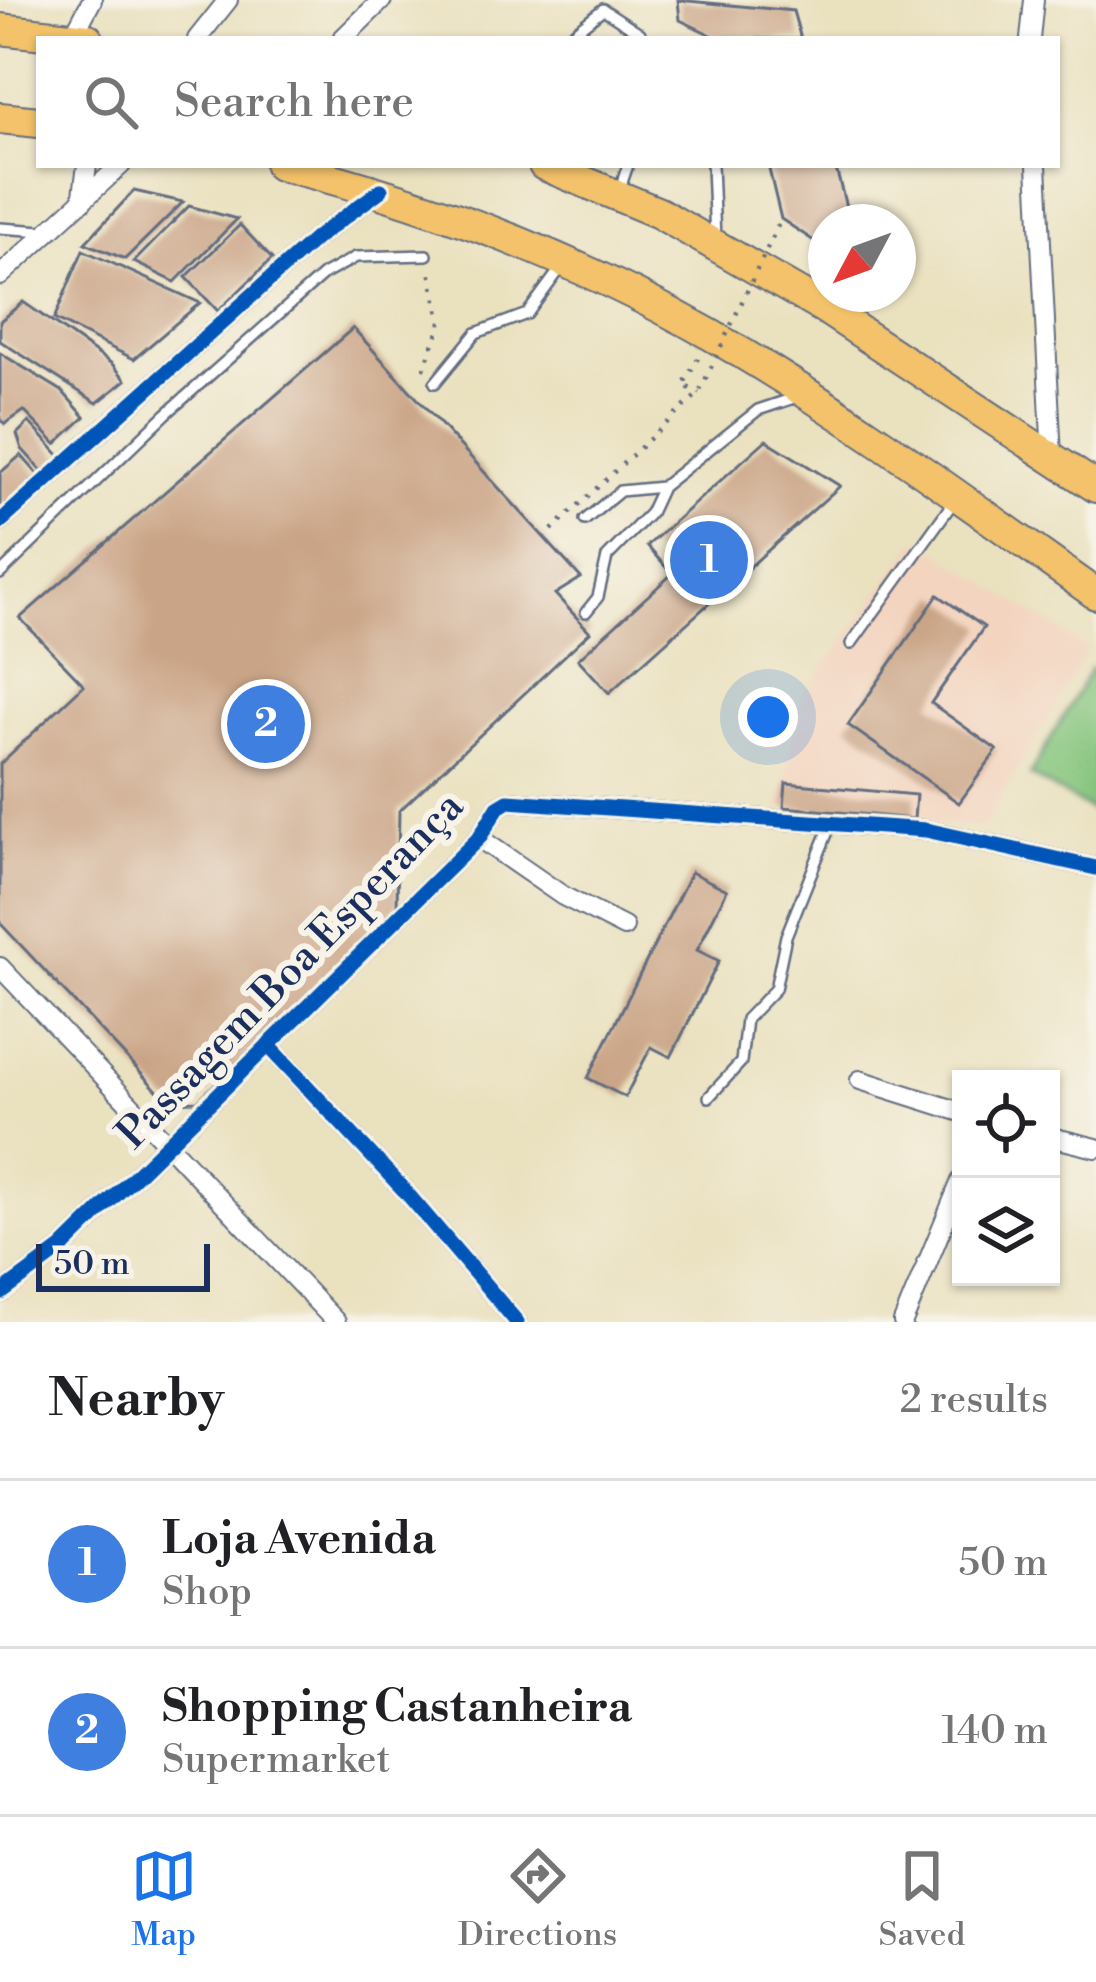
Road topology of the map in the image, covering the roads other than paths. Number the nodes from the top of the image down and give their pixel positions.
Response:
1 (92, 0) edge
2 (228, 0) edge
3 (382, 0) edge
4 (1034, 0) edge
5 (0, 28) edge
6 (65, 36) edge
7 (82, 36) edge
8 (199, 36) edge
9 (345, 36) edge
10 (569, 36) edge
11 (638, 36) edge
12 (1030, 36) edge
13 (0, 118) edge
14 (36, 122) edge
15 (87, 168) edge
16 (119, 168) edge
17 (292, 168) edge
18 (551, 168) edge
19 (627, 168) edge
20 (712, 168) edge
21 (1037, 168) edge
22 (381, 190) junction
23 (617, 196) junction
24 (82, 202) junction
25 (0, 228) edge
26 (49, 231) junction
27 (715, 245) junction
28 (427, 255) road end
29 (563, 265) junction
30 (0, 276) edge
31 (434, 383) dead end
32 (806, 395) junction
33 (1052, 457) junction
34 (662, 487) junction
35 (1096, 487) edge
36 (958, 496) junction
37 (585, 520) dead end
38 (0, 522) edge
39 (0, 574) edge
40 (1096, 594) edge
41 (586, 612) dead end
42 (850, 644) dead end
43 (831, 824) junction
44 (479, 838) junction
45 (1096, 868) edge
46 (624, 926) dead end
47 (0, 968) edge
48 (268, 1046) junction
49 (860, 1080) dead end
50 (709, 1097) dead end
51 (952, 1109) edge
52 (1060, 1139) edge
53 (172, 1143) junction
54 (1096, 1148) edge
55 (952, 1203) edge
56 (0, 1294) edge
57 (336, 1322) edge
58 (517, 1322) edge
59 (903, 1322) edge

1 - 7 street
2 - 8 street
3 - 9 street
4 - 12 street
5 - 6 highway
10 - 11 lane
13 - 14 highway
15 - 24 street
16 - 24 street
17 - 22 highway
18 - 23 highway
19 - 23 lane
20 - 27 lane
21 - 33 street
22 - 29 highway
22 - 38 street
23 - 27 highway
24 - 26 street
25 - 26 lane
26 - 30 street
27 - 33 highway
28 - 39 lane
29 - 31 lane
29 - 32 highway
32 - 34 lane
32 - 36 highway
33 - 35 highway
34 - 37 lane
34 - 41 lane
36 - 40 highway
36 - 42 lane
43 - 44 street, Passagem Boa Esperança
43 - 45 street, Passagem Boa Esperança
43 - 50 lane
44 - 46 street
44 - 48 street, Passagem Boa Esperança
47 - 53 street
48 - 53 street, Passagem Boa Esperança
48 - 58 street
49 - 51 street
52 - 54 street
53 - 56 street, Passagem Boa Esperança
53 - 57 street
55 - 59 street

